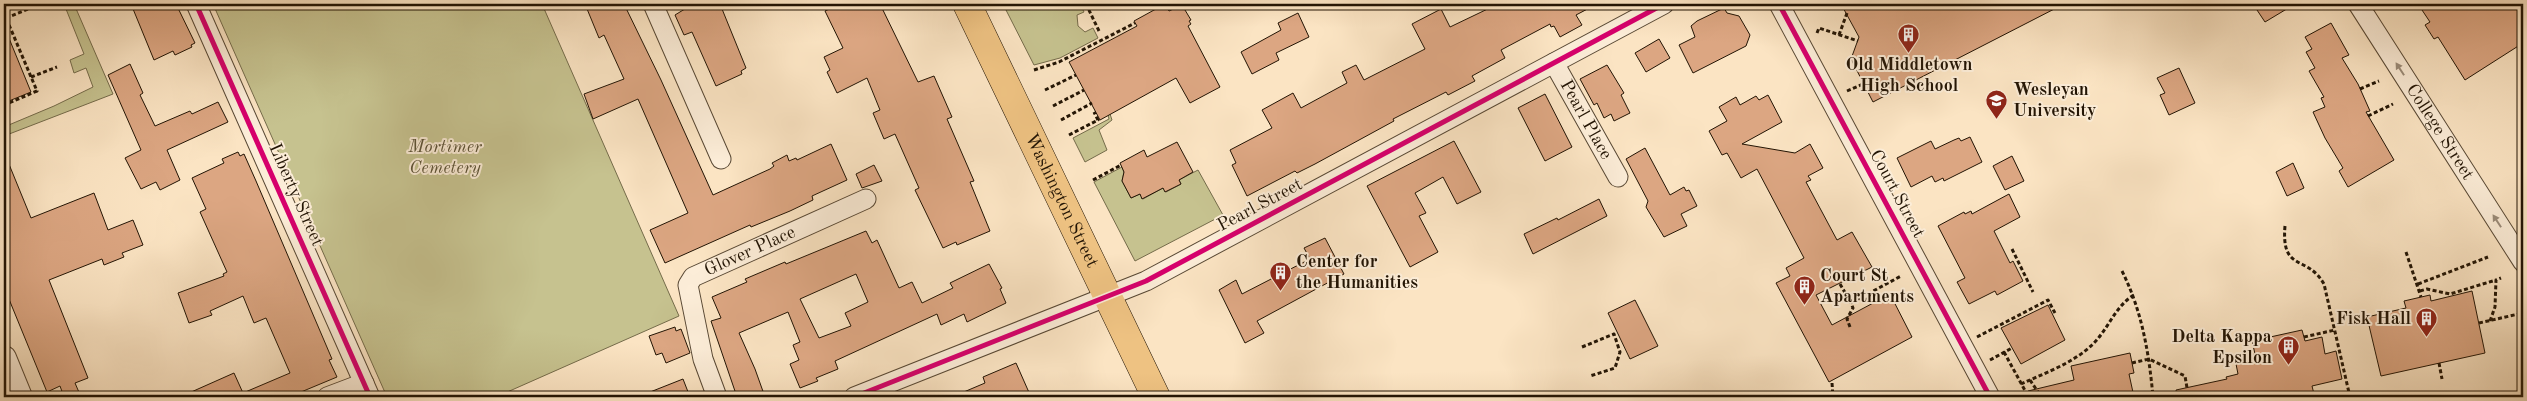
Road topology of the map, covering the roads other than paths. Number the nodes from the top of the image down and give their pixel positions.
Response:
1 (196, 4) edge
2 (653, 4) edge
3 (967, 4) edge
4 (1664, 4) edge
5 (1780, 4) edge
6 (2358, 4) edge
7 (1554, 63) junction
8 (721, 159) dead end
9 (1618, 177) dead end
10 (866, 199) dead end
11 (2523, 262) edge
12 (1108, 297) junction
13 (4, 358) edge
14 (367, 390) edge
15 (20, 397) edge
16 (327, 397) edge
17 (717, 397) edge
18 (854, 397) edge
19 (1156, 397) edge
20 (1990, 397) edge

1 - 14 street, Liberty Street
2 - 8 street
3 - 12 highway, Washington Street
4 - 7 street, Pearl Street
5 - 20 street, Court Street
11 -> 6 street, College Street
7 - 9 street, Pearl Place
7 - 12 street, Pearl Street
10 - 17 street, Glover Place
12 - 18 street, Pearl Street
12 - 19 highway, Washington Street
13 - 15 street
14 - 16 street

